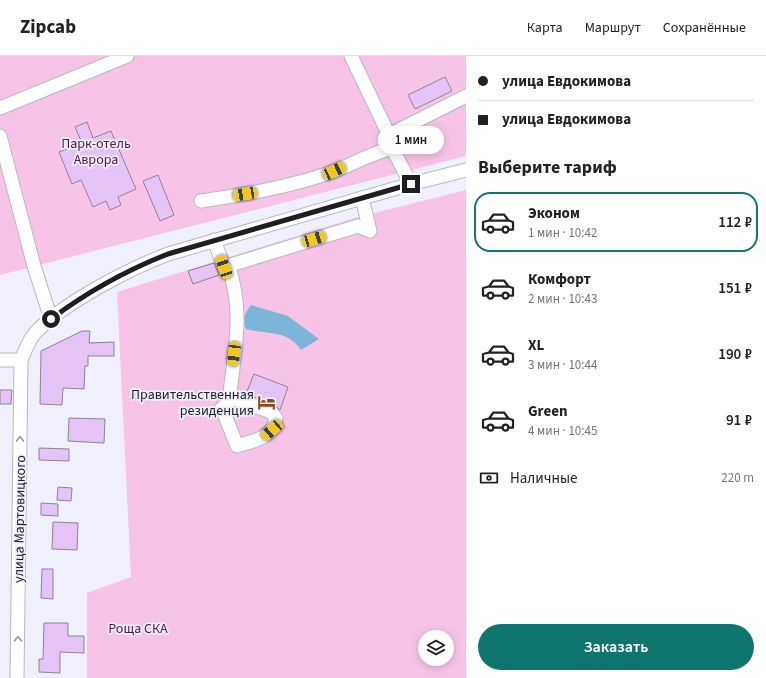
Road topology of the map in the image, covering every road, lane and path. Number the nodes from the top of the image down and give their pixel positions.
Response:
1 (127, 56) edge
2 (351, 56) edge
3 (466, 96) edge
4 (0, 108) edge
5 (390, 135) junction
6 (0, 136) edge
7 (392, 148) junction
8 (466, 170) edge
9 (411, 184) junction
10 (362, 198) junction
11 (202, 201) dead end
12 (214, 240) junction
13 (228, 265) junction
14 (51, 319) junction
15 (0, 360) edge
16 (21, 360) junction
17 (230, 397) dead end
18 (17, 678) edge

1 - 4 street
2 - 5 street
3 - 5 street
5 - 7 street
6 - 14 street
7 - 9 street
7 - 11 street
8 - 9 street
9 - 10 street
10 - 12 street
10 - 13 street
12 - 13 street
12 - 14 street
13 - 17 street
14 - 16 street
15 - 16 street
18 -> 16 street, улица Мартовицкого

